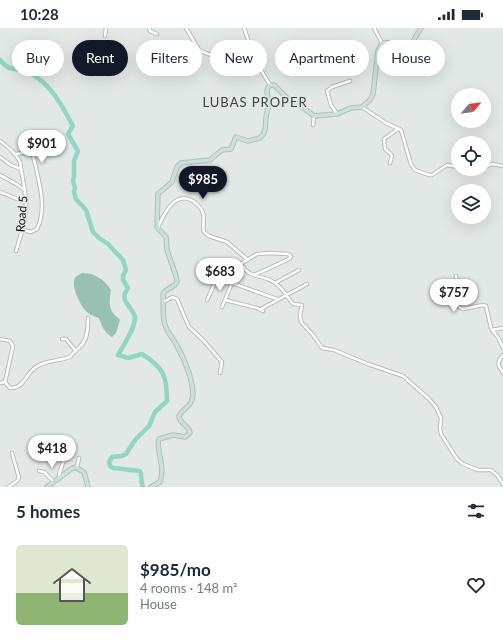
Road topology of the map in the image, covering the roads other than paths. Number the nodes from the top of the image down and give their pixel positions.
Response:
1 (106, 28) edge
2 (149, 28) edge
3 (186, 28) edge
4 (244, 28) edge
5 (374, 28) edge
6 (421, 28) edge
7 (157, 34) dead end
8 (105, 36) dead end
9 (249, 40) edge
10 (381, 40) edge
11 (413, 40) edge
12 (210, 54) edge
13 (377, 60) edge
14 (265, 76) edge
15 (350, 81) dead end
16 (270, 84) junction
17 (362, 107) junction
18 (337, 114) junction
19 (314, 116) junction
20 (313, 125) dead end
21 (399, 129) junction
22 (0, 141) edge
23 (16, 154) junction
24 (0, 157) edge
25 (390, 163) dead end
26 (491, 164) edge
27 (451, 166) edge
28 (503, 166) edge
29 (21, 169) junction
30 (0, 175) edge
31 (25, 190) junction
32 (0, 192) edge
33 (26, 202) junction
34 (157, 227) junction
35 (22, 230) junction
36 (16, 251) dead end
37 (248, 260) junction
38 (241, 264) junction
39 (299, 270) dead end
40 (221, 274) junction
41 (253, 276) junction
42 (456, 276) dead end
43 (232, 283) junction
44 (275, 283) junction
45 (307, 284) dead end
46 (287, 295) junction
47 (277, 299) junction
48 (207, 300) dead end
49 (225, 300) junction
50 (164, 302) junction
51 (222, 307) dead end
52 (88, 318) dead end
53 (503, 328) edge
54 (492, 330) junction
55 (0, 339) edge
56 (62, 339) dead end
57 (503, 348) edge
58 (75, 350) junction
59 (503, 355) edge
60 (220, 373) dead end
61 (503, 374) edge
62 (5, 382) junction
63 (0, 383) edge
64 (12, 453) dead end
65 (66, 453) dead end
66 (79, 458) dead end
67 (76, 468) junction
68 (39, 471) dead end
69 (59, 479) junction
70 (503, 479) edge
71 (54, 483) junction
72 (502, 484) edge
73 (8, 487) edge
74 (48, 487) edge
75 (88, 487) edge
76 (151, 487) edge

1 - 8 street
2 - 7 street
3 - 12 street
4 - 9 street
5 - 10 street
6 - 11 main road
13 - 17 main road
14 - 16 street
15 - 18 street
16 - 19 main road
16 - 34 main road
17 - 18 main road
17 - 21 street
18 - 19 main road
19 - 20 street
21 - 25 street
21 - 27 street
22 - 23 street
23 - 29 street, Road 5
23 - 35 street
24 - 29 street
26 - 28 street
29 - 31 street, Road 5
30 - 31 street
31 - 33 street, Road 5
32 - 33 street
33 - 35 street, Road 5
34 - 37 street
34 - 50 main road
35 - 36 street, Road 5
37 - 38 street
37 - 41 street
38 - 40 street
38 - 41 street
39 - 44 street
40 - 43 street
40 - 48 street
41 - 44 street
42 - 54 street
43 - 47 street
43 - 49 street
44 - 46 street
45 - 46 street
46 - 47 street
46 - 72 street
47 - 49 street
49 - 51 street
50 - 60 street
50 - 76 main road
52 - 58 street
53 - 54 street
54 - 57 street
55 - 62 street
56 - 58 street
58 - 62 street
59 - 61 street
62 - 63 street
64 - 73 street
65 - 69 street
66 - 67 street
67 - 69 main road
67 - 75 main road
68 - 71 street
69 - 71 main road
70 - 72 street
71 - 74 main road

